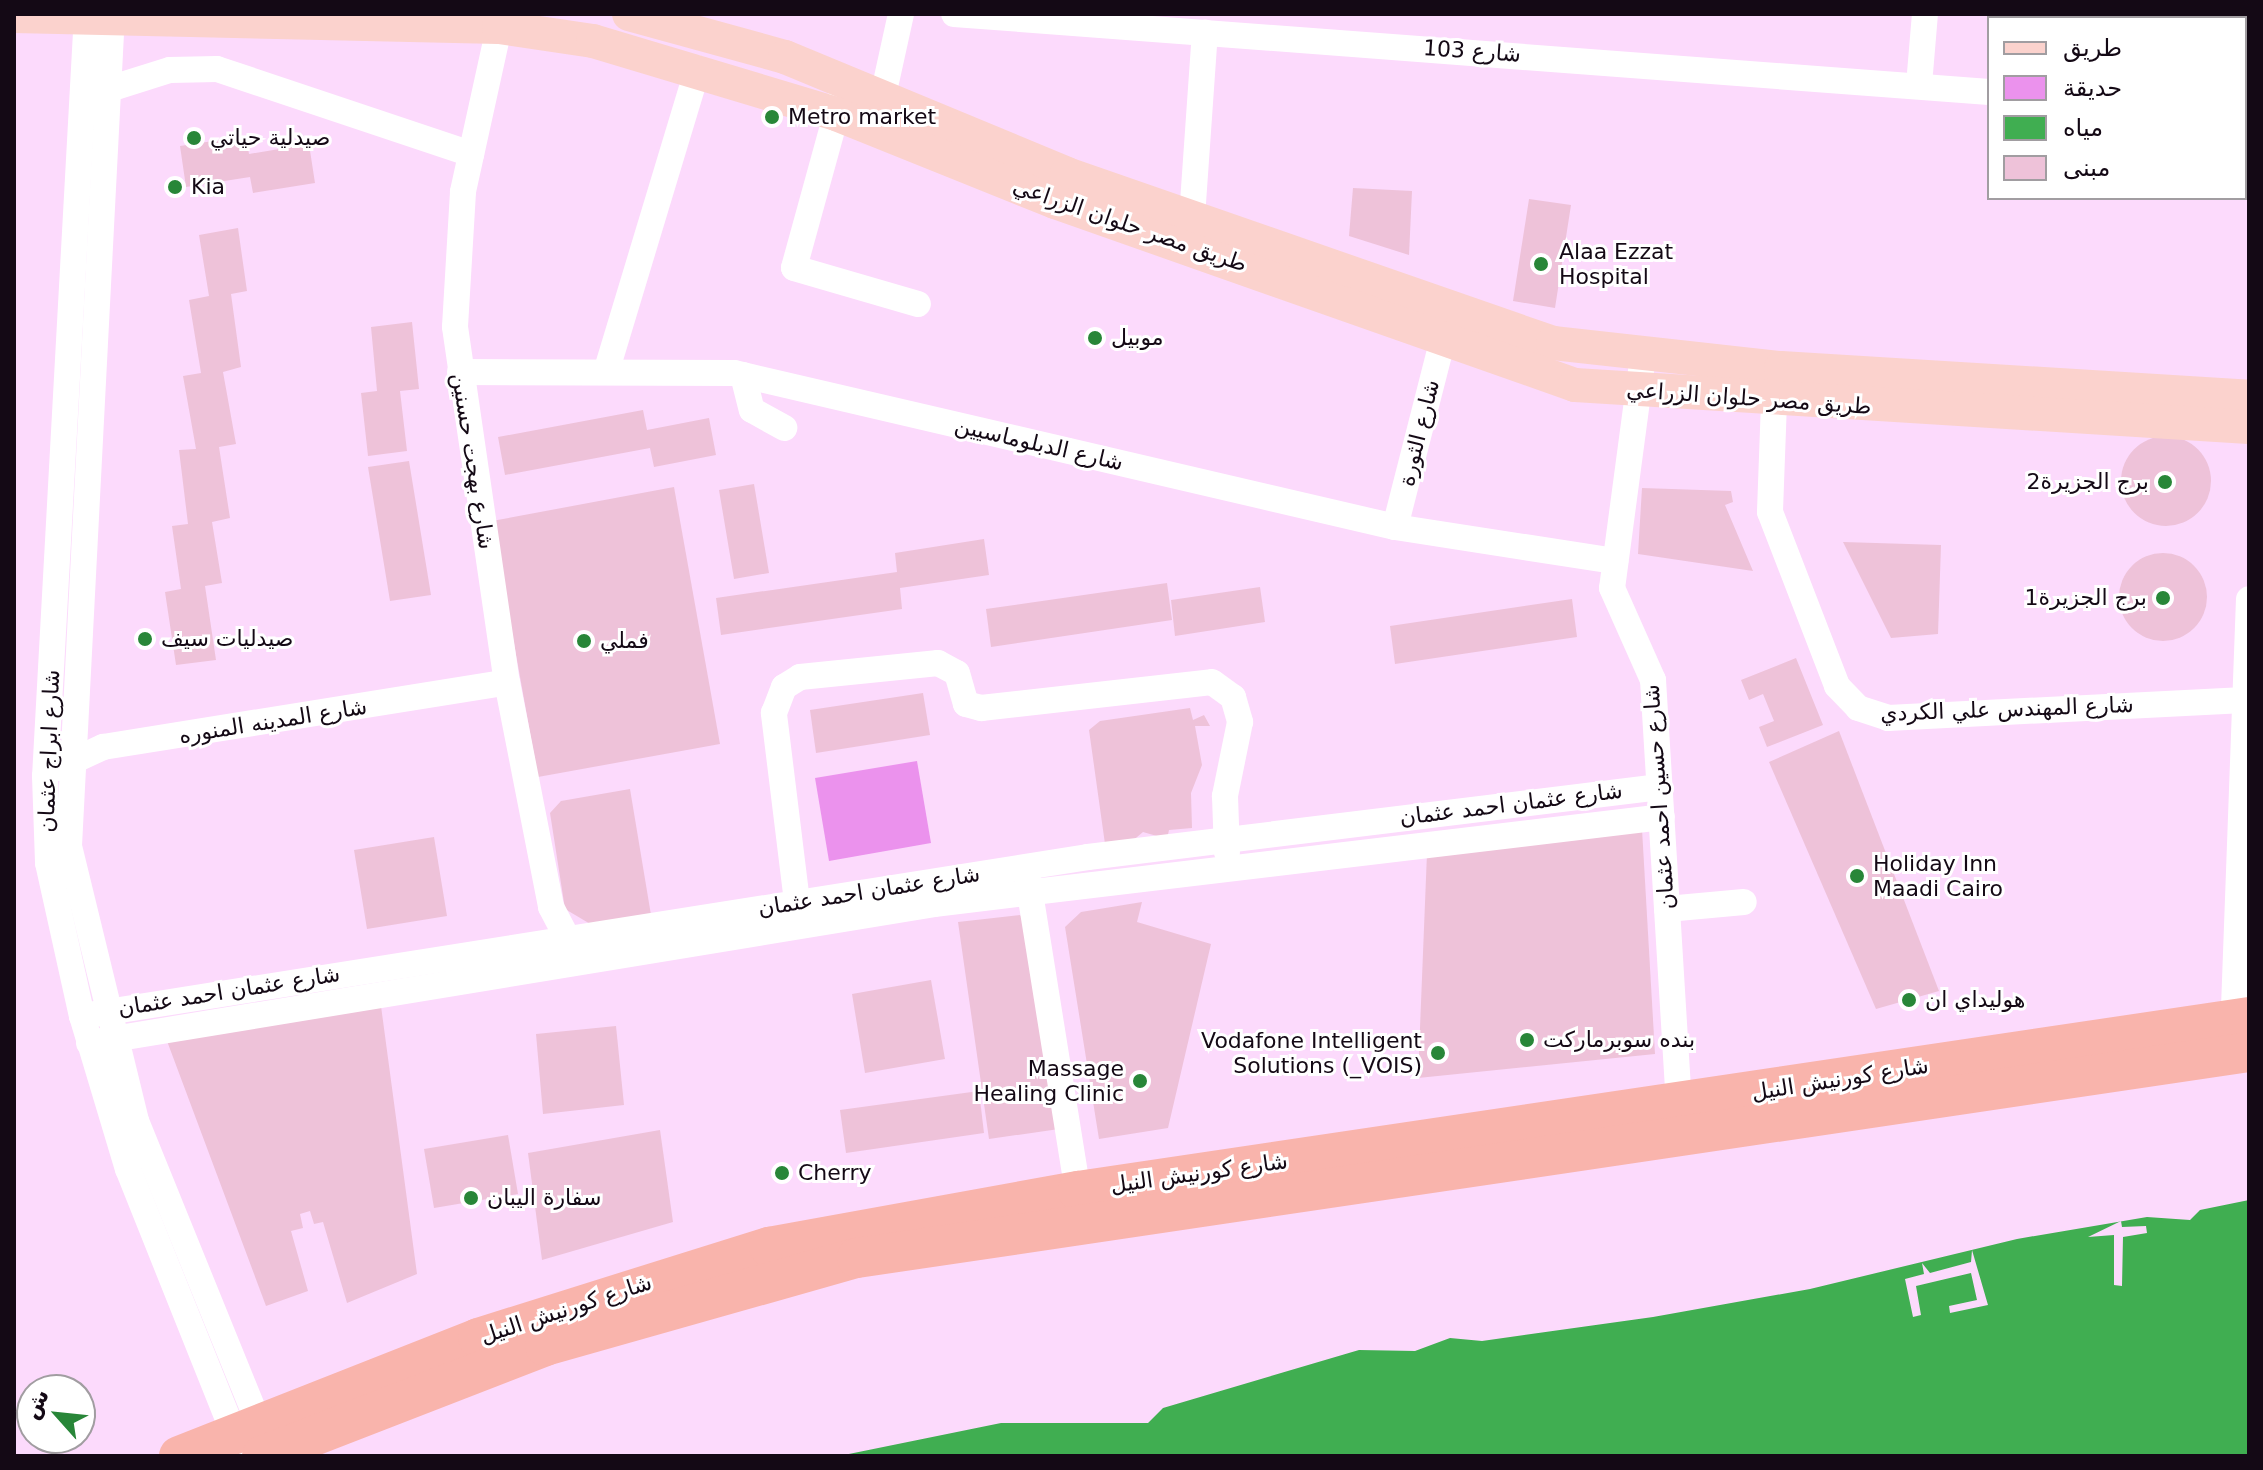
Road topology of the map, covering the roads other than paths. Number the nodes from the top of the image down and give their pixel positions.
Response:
1 (629, 14) edge
2 (901, 14) edge
3 (954, 14) edge
4 (1925, 14) edge
5 (14, 16) edge
6 (100, 16) edge
7 (1091, 19) edge
8 (501, 20) edge
9 (1205, 32) junction
10 (698, 68) junction
11 (847, 81) junction
12 (1919, 85) junction
13 (106, 90) junction
14 (1987, 92) edge
15 (879, 113) junction
16 (836, 114) junction
17 (471, 154) junction
18 (1192, 217) junction
19 (918, 304) dead end
20 (1443, 339) junction
21 (1643, 356) junction
22 (607, 369) junction
23 (460, 372) junction
24 (743, 375) junction
25 (1638, 392) junction
26 (2249, 397) edge
27 (1774, 402) junction
28 (2249, 427) edge
29 (784, 428) dead end
30 (1395, 527) junction
31 (1615, 561) junction
32 (2249, 599) edge
33 (507, 682) junction
34 (2247, 683) edge
35 (70, 760) junction
36 (45, 776) junction
37 (1660, 787) junction
38 (1435, 813) junction
39 (1662, 817) junction
40 (1437, 841) junction
41 (1227, 851) junction
42 (1028, 879) junction
43 (1744, 902) dead end
44 (551, 907) junction
45 (1667, 909) junction
46 (799, 914) junction
47 (571, 938) junction
48 (533, 944) junction
49 (577, 967) junction
50 (539, 974) junction
51 (93, 1014) junction
52 (2241, 1035) edge
53 (100, 1040) junction
54 (1679, 1105) junction
55 (1078, 1191) junction
56 (254, 1445) edge
57 (179, 1456) edge

1 - 11 main road, طريق مصر حلوان الزراعي
2 - 15 street
3 - 7 street, شارع 103
4 - 12 street
5 - 6 main road, طريق مصر حلوان الزراعي
6 - 8 main road, طريق مصر حلوان الزراعي
6 - 13 street, شارع ابراج عثمان
6 - 36 street, شارع ابراج عثمان
7 - 9 street, شارع 103
8 - 10 main road, طريق مصر حلوان الزراعي
8 - 17 street, شارع بهجت حسنين
9 - 12 street, شارع 103
9 - 18 street
10 - 16 main road, طريق مصر حلوان الزراعي
10 - 22 street
11 - 15 main road, طريق مصر حلوان الزراعي
11 - 16 street
12 - 14 street, شارع 103
13 - 17 street
13 - 35 street, شارع ابراج عثمان
15 - 16 main road, طريق مصر حلوان الزراعي
15 - 18 main road, طريق مصر حلوان الزراعي
15 - 20 main road, طريق مصر حلوان الزراعي
16 - 19 street
17 - 23 street, شارع بهجت حسنين
18 - 21 main road, طريق مصر حلوان الزراعي
20 - 25 main road, طريق مصر حلوان الزراعي
20 - 30 street, شارع الثورة
21 - 25 street, شارع حسين احمد عثمان
21 - 26 main road, طريق مصر حلوان الزراعي
22 - 23 street, شارع الدبلوماسيين
22 - 24 street, شارع الدبلوماسيين
23 - 33 street, شارع بهجت حسنين
24 - 29 street
24 - 30 street, شارع الدبلوماسيين
25 - 27 main road, طريق مصر حلوان الزراعي
25 - 31 street, شارع حسين احمد عثمان
27 - 28 main road, طريق مصر حلوان الزراعي
27 - 34 street, شارع المهندس علي الكردي
30 - 31 street, شارع الدبلوماسيين
31 - 37 street, شارع حسين احمد عثمان
32 - 34 street
33 - 35 street, شارع المدينه المنوره
33 - 44 street, شارع بهجت حسنين
34 - 52 street
35 - 36 street, شارع المدينه المنوره
35 - 51 street, شارع ابراج عثمان
36 - 51 street, شارع ابراج عثمان
37 - 38 street, شارع عثمان احمد عثمان
37 - 39 street, شارع حسين احمد عثمان
38 - 40 street
38 - 41 street, شارع عثمان احمد عثمان
39 - 40 street, شارع عثمان احمد عثمان
39 - 45 street, شارع حسين احمد عثمان
40 - 41 street, شارع عثمان احمد عثمان
41 - 42 street, شارع عثمان احمد عثمان
41 - 46 street
42 - 46 street, شارع عثمان احمد عثمان
42 - 55 street
43 - 45 street
44 - 47 street, شارع بهجت حسنين
44 - 48 street
45 - 54 street, شارع حسين احمد عثمان
46 - 47 street, شارع عثمان احمد عثمان
46 - 49 street, شارع عثمان احمد عثمان
47 - 48 street, شارع عثمان احمد عثمان
47 - 49 street
48 - 50 street
48 - 51 street, شارع عثمان احمد عثمان
49 - 50 street, شارع عثمان احمد عثمان
50 - 53 street, شارع عثمان احمد عثمان
51 - 53 street, شارع ابراج عثمان
52 - 54 highway, شارع كورنيش النيل
52 - 56 highway, شارع كورنيش النيل
53 - 56 street, شارع ابراج عثمان
54 - 55 highway, شارع كورنيش النيل
55 - 56 highway, شارع كورنيش النيل
56 - 57 highway, شارع كورنيش النيل

